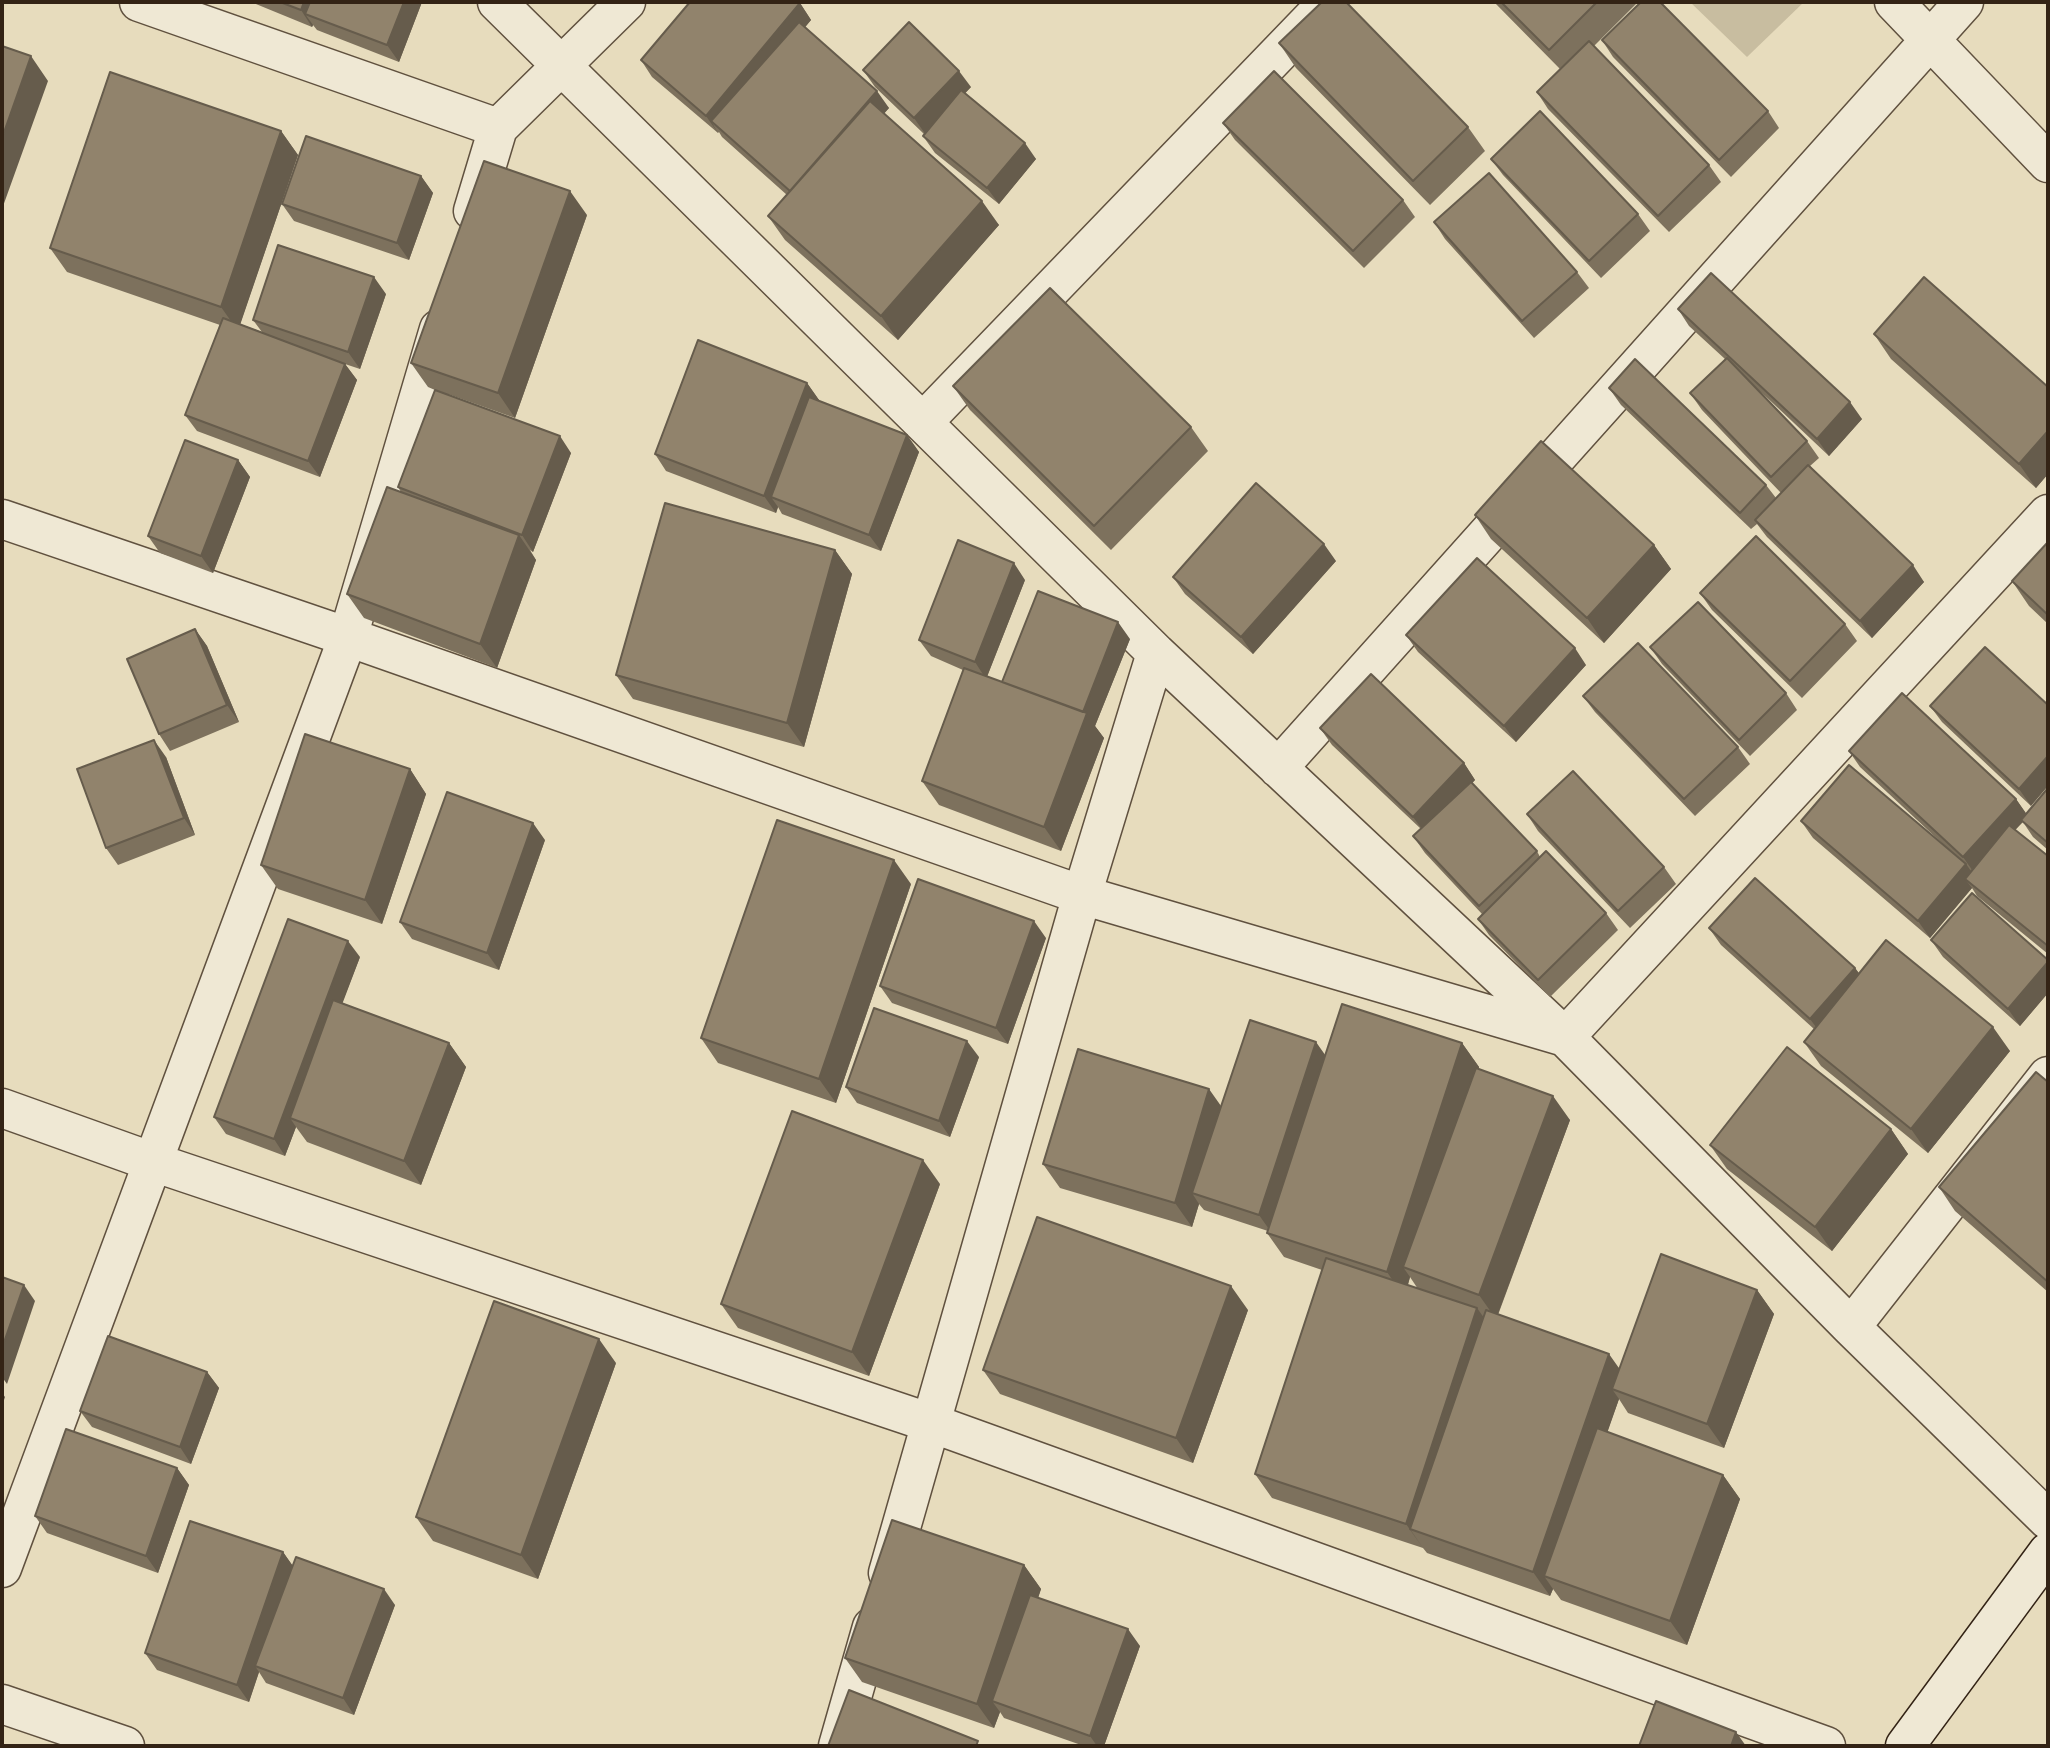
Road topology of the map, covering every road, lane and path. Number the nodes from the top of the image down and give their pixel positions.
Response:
1 (139, 2) edge
2 (497, 2) edge
3 (626, 2) edge
4 (1328, 2) edge
5 (1894, 2) edge
6 (1965, 2) edge
7 (1930, 40) junction
8 (561, 67) junction
9 (498, 128) junction
10 (2048, 163) edge
11 (462, 249) edge
12 (447, 302) edge
13 (924, 422) junction
14 (2048, 514) edge
15 (2, 520) edge
16 (348, 637) junction
17 (1156, 653) junction
18 (1278, 768) junction
19 (1082, 895) junction
20 (1564, 1037) junction
21 (2048, 1076) edge
22 (2, 1108) edge
23 (153, 1162) junction
24 (1851, 1327) junction
25 (931, 1423) junction
26 (2048, 1520) edge
27 (2048, 1552) edge
28 (2, 1568) edge
29 (2, 1704) edge
30 (125, 1746) edge
31 (838, 1746) edge
32 (1826, 1746) edge
33 (1905, 1746) edge

1 - 9 street
2 - 8 street
3 - 8 street
4 - 13 street
5 - 7 street
6 - 7 street
7 - 10 street
7 - 18 street
8 - 9 street
8 - 13 street
9 - 11 street
12 - 16 street
13 - 17 street
14 - 20 street
15 - 16 street
16 - 19 street
16 - 23 street
17 - 18 street
17 - 19 street
18 - 20 street
19 - 20 street
19 - 25 street
20 - 24 street
21 - 24 street
22 - 23 street
23 - 25 street
23 - 28 street
24 - 26 street
25 - 31 street
25 - 32 street
27 - 33 street
29 - 30 street

